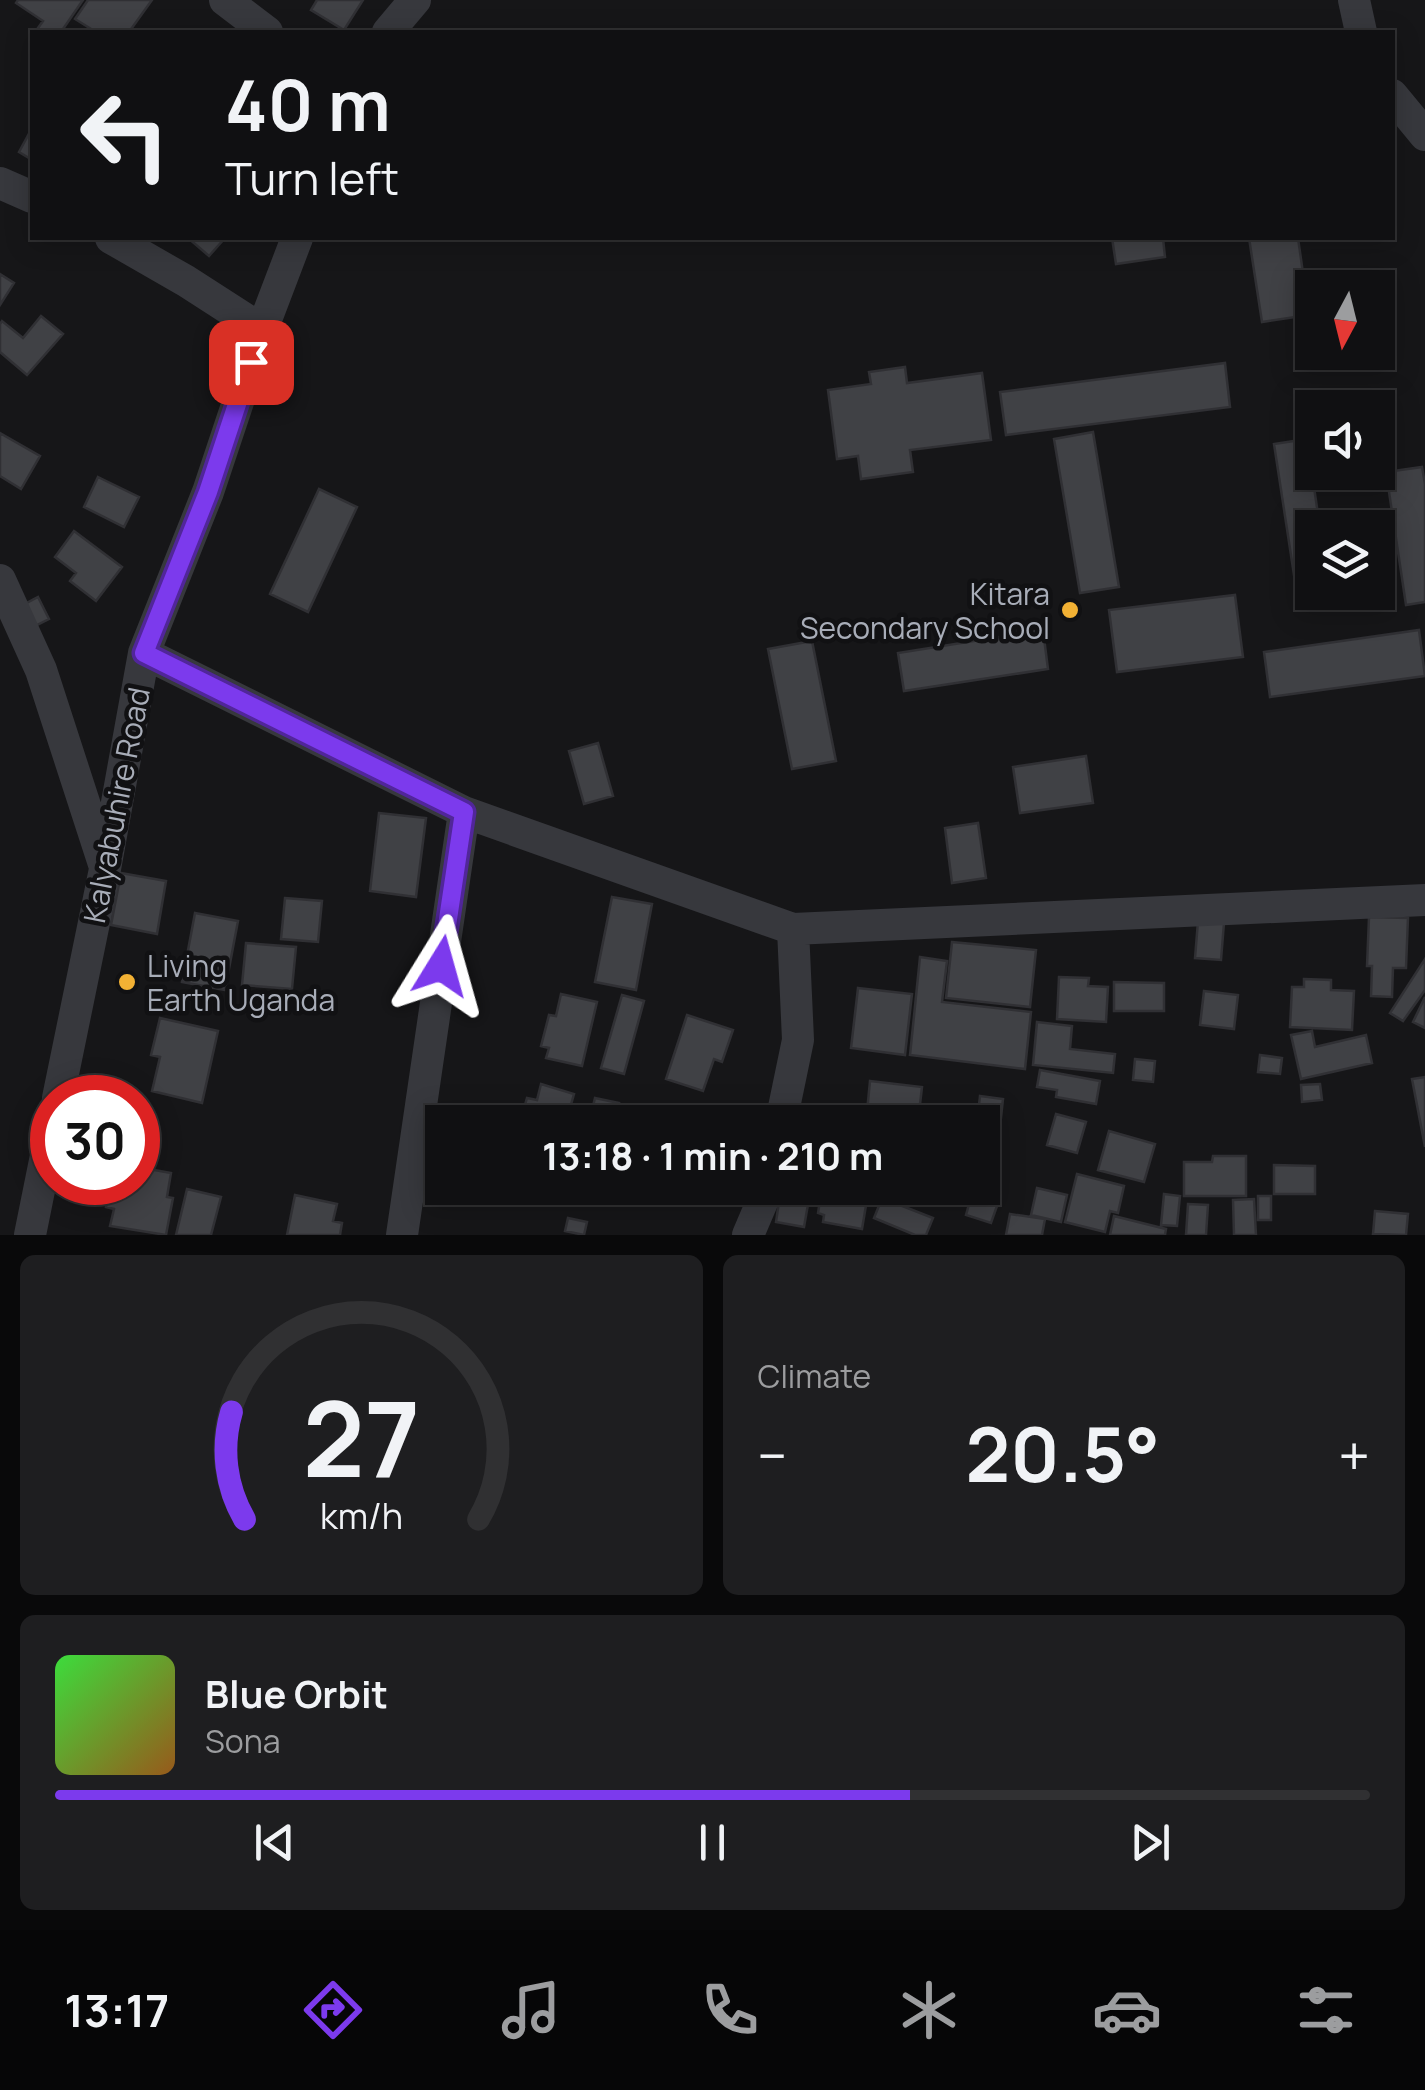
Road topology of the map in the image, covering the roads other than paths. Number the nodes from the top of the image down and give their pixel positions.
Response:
1 (224, 0) edge
2 (415, 0) edge
3 (1354, 0) edge
4 (264, 30) edge
5 (390, 30) edge
6 (1362, 30) edge
7 (1395, 99) edge
8 (1425, 134) edge
9 (0, 183) edge
10 (30, 195) edge
11 (114, 240) edge
12 (296, 240) edge
13 (262, 330) junction
14 (0, 580) edge
15 (144, 653) junction
16 (464, 812) junction
17 (105, 869) junction
18 (1425, 900) edge
19 (794, 929) junction
20 (63, 1075) edge
21 (785, 1105) edge
22 (36, 1205) edge
23 (761, 1205) edge
24 (30, 1235) edge
25 (402, 1235) edge
26 (748, 1235) edge

1 - 4 street
2 - 5 street
3 - 6 street
7 - 8 street
9 - 10 street
11 - 13 street
12 - 13 street, Kalyabuhire Road
13 - 15 street, Kalyabuhire Road
14 - 17 street
15 - 16 street
15 - 17 street, Kalyabuhire Road
16 - 19 street
16 - 25 street
17 - 20 street, Kalyabuhire Road
18 - 19 street
19 - 21 street
22 - 24 street
23 - 26 street

